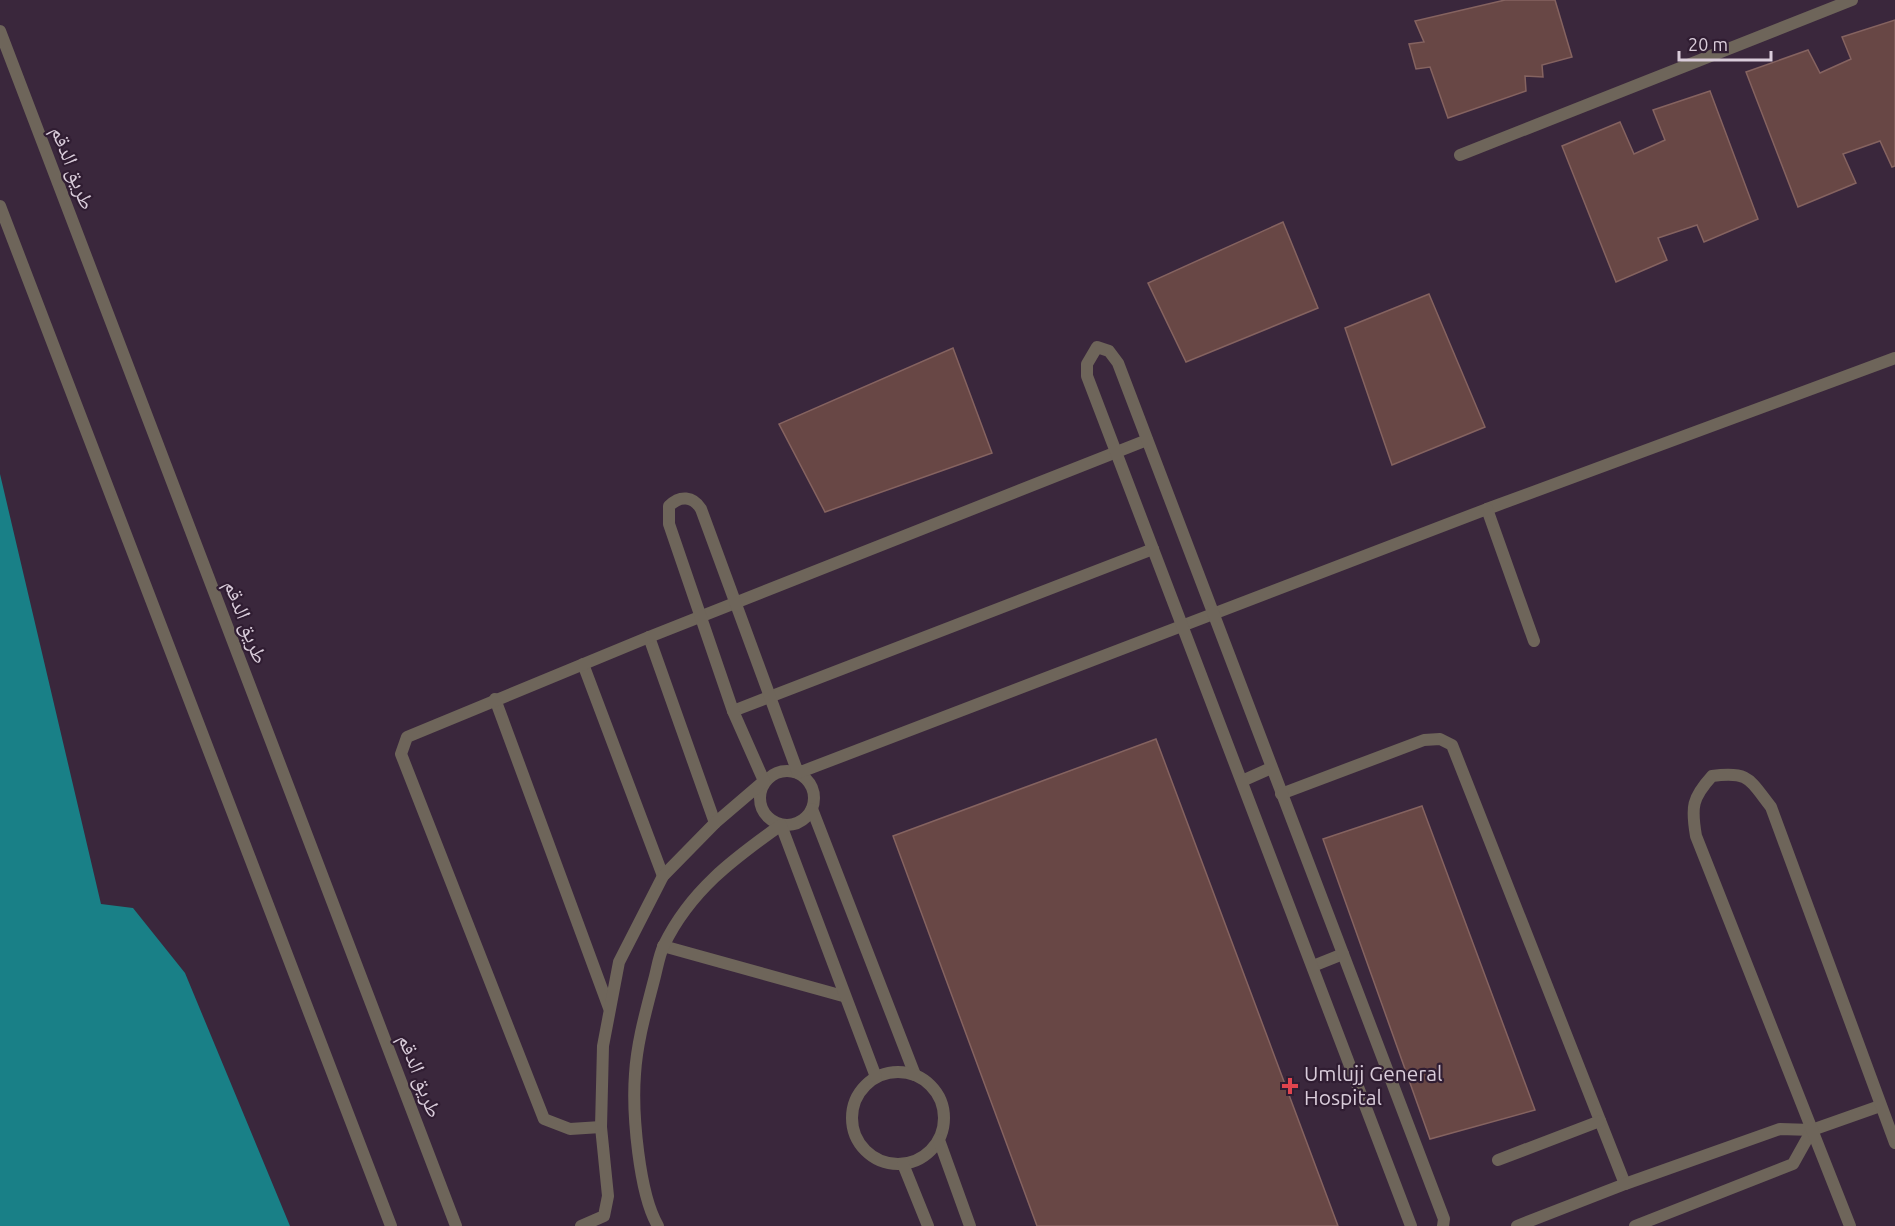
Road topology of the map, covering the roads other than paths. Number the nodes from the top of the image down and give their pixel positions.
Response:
1 (1852, 0) edge
2 (0, 31) edge
3 (1460, 155) dead end
4 (0, 206) edge
5 (1895, 358) edge
6 (1147, 440) junction
7 (1116, 454) junction
8 (1487, 509) junction
9 (1154, 549) junction
10 (736, 604) junction
11 (1212, 614) junction
12 (702, 617) junction
13 (1182, 624) junction
14 (649, 638) junction
15 (1534, 641) dead end
16 (583, 664) junction
17 (772, 695) junction
18 (495, 699) junction
19 (733, 711) junction
20 (1271, 768) junction
21 (798, 773) junction
22 (764, 781) junction
23 (1242, 781) junction
24 (1281, 794) junction
25 (812, 809) junction
26 (715, 823) junction
27 (781, 825) junction
28 (663, 876) junction
29 (663, 946) junction
30 (1343, 954) junction
31 (1313, 966) junction
32 (843, 996) junction
33 (610, 1009) junction
34 (915, 1075) junction
35 (876, 1077) junction
36 (1880, 1106) junction
37 (1600, 1121) junction
38 (601, 1127) junction
39 (1812, 1130) junction
40 (939, 1140) junction
41 (1895, 1143) edge
42 (1498, 1160) dead end
43 (903, 1164) junction
44 (1625, 1184) junction
45 (606, 1221) edge
46 (391, 1226) edge
47 (456, 1226) edge
48 (581, 1226) edge
49 (658, 1226) edge
50 (928, 1226) edge
51 (969, 1226) edge
52 (1411, 1226) edge
53 (1443, 1226) edge
54 (1517, 1226) edge
55 (1635, 1226) edge
56 (1850, 1226) edge

1 - 3 street
2 - 47 street, طريق الدقم
4 - 46 street
5 - 8 street
6 - 7 street
6 - 7 street
6 - 11 street
7 - 9 street
7 - 10 street
8 - 11 street
8 - 15 street
9 - 13 street
9 - 17 street
10 - 12 street
10 - 12 street
10 - 17 street
11 - 13 street
11 - 20 street
12 - 14 street
12 - 19 street
13 - 21 street
13 - 23 street
14 - 16 street
14 - 26 street
16 - 18 street
16 - 28 street
17 - 19 street
17 - 21 street
18 - 33 street
18 - 38 street
19 - 22 street
20 - 23 street
20 - 24 street
21 - 22 street
21 - 25 street
22 - 26 street
22 - 27 street
23 - 31 street
24 - 30 street
24 - 37 street
25 - 27 street
25 - 34 street
26 - 28 street
27 - 29 street
27 - 32 street
28 - 33 street
29 - 32 street
29 - 49 street
30 - 31 street
30 - 53 street
31 - 52 street
32 - 35 street
33 - 38 street
34 - 35 street
34 - 40 street
35 - 43 street
36 - 39 street
36 - 39 street
36 - 41 street
37 - 42 street
37 - 44 street
38 - 45 street
39 - 44 street
39 - 55 street
39 - 56 street
40 - 43 street
40 - 51 street
43 - 50 street
44 - 54 street
45 - 48 street

